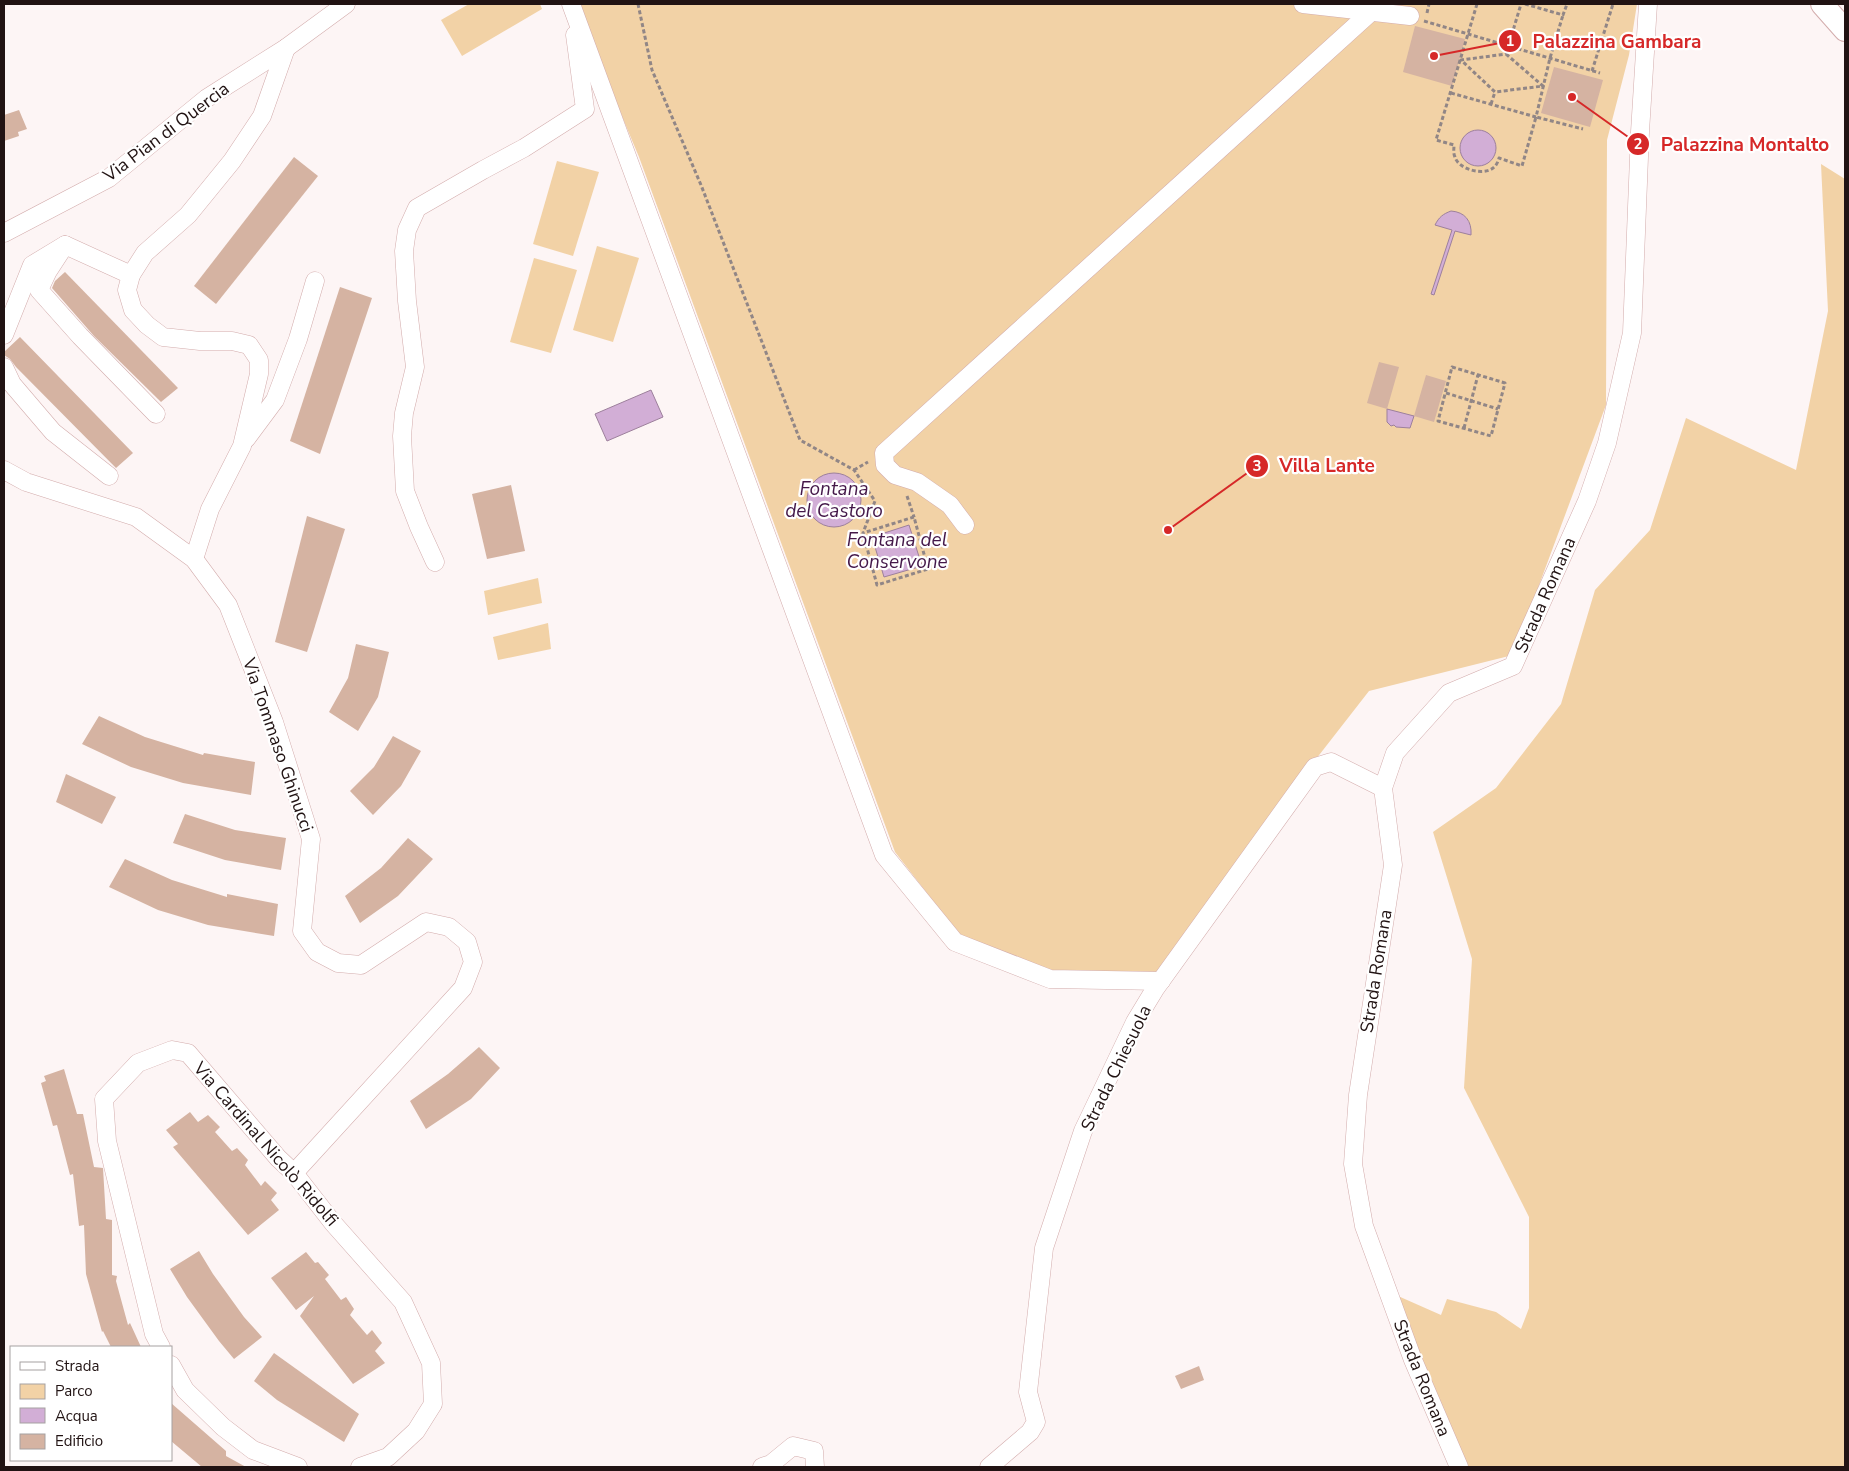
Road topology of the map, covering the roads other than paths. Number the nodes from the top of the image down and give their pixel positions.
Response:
1 (346, 4) edge
2 (571, 4) edge
3 (1304, 4) edge
4 (1648, 4) edge
5 (1822, 4) edge
6 (1372, 11) junction
7 (1410, 16) road end
8 (1845, 30) edge
9 (286, 48) junction
10 (4, 233) edge
11 (65, 245) junction
12 (131, 275) junction
13 (315, 281) dead end
14 (4, 335) edge
15 (4, 367) edge
16 (156, 414) dead end
17 (242, 446) junction
18 (4, 470) edge
19 (109, 476) dead end
20 (965, 525) dead end
21 (194, 559) junction
22 (435, 562) dead end
23 (1383, 788) junction
24 (1160, 981) junction
25 (294, 1173) junction
26 (160, 1346) edge
27 (172, 1367) edge
28 (298, 1467) edge
29 (360, 1467) edge
30 (762, 1467) edge
31 (816, 1467) edge
32 (989, 1467) edge
33 (1459, 1467) edge

1 - 9 street, Via Pian di Quercia
2 - 22 street
2 - 24 street
3 - 6 street
4 - 23 street, Strada Romana
5 - 8 main road
6 - 7 street
6 - 20 street
9 - 10 street, Via Pian di Quercia
9 - 12 street
11 - 12 street
11 - 14 street
11 - 16 street
12 - 17 street
13 - 17 street
15 - 19 street
17 - 21 street
18 - 21 street, Via Tommaso Ghinucci
21 - 25 street, Via Tommaso Ghinucci
23 - 24 street, Strada Chiesuola
23 - 33 street, Strada Romana
24 - 32 street, Strada Chiesuola
25 - 26 street, Via Cardinal Nicolò Ridolfi
25 - 29 street, Via Cardinal Nicolò Ridolfi
27 - 28 street
30 - 31 street

